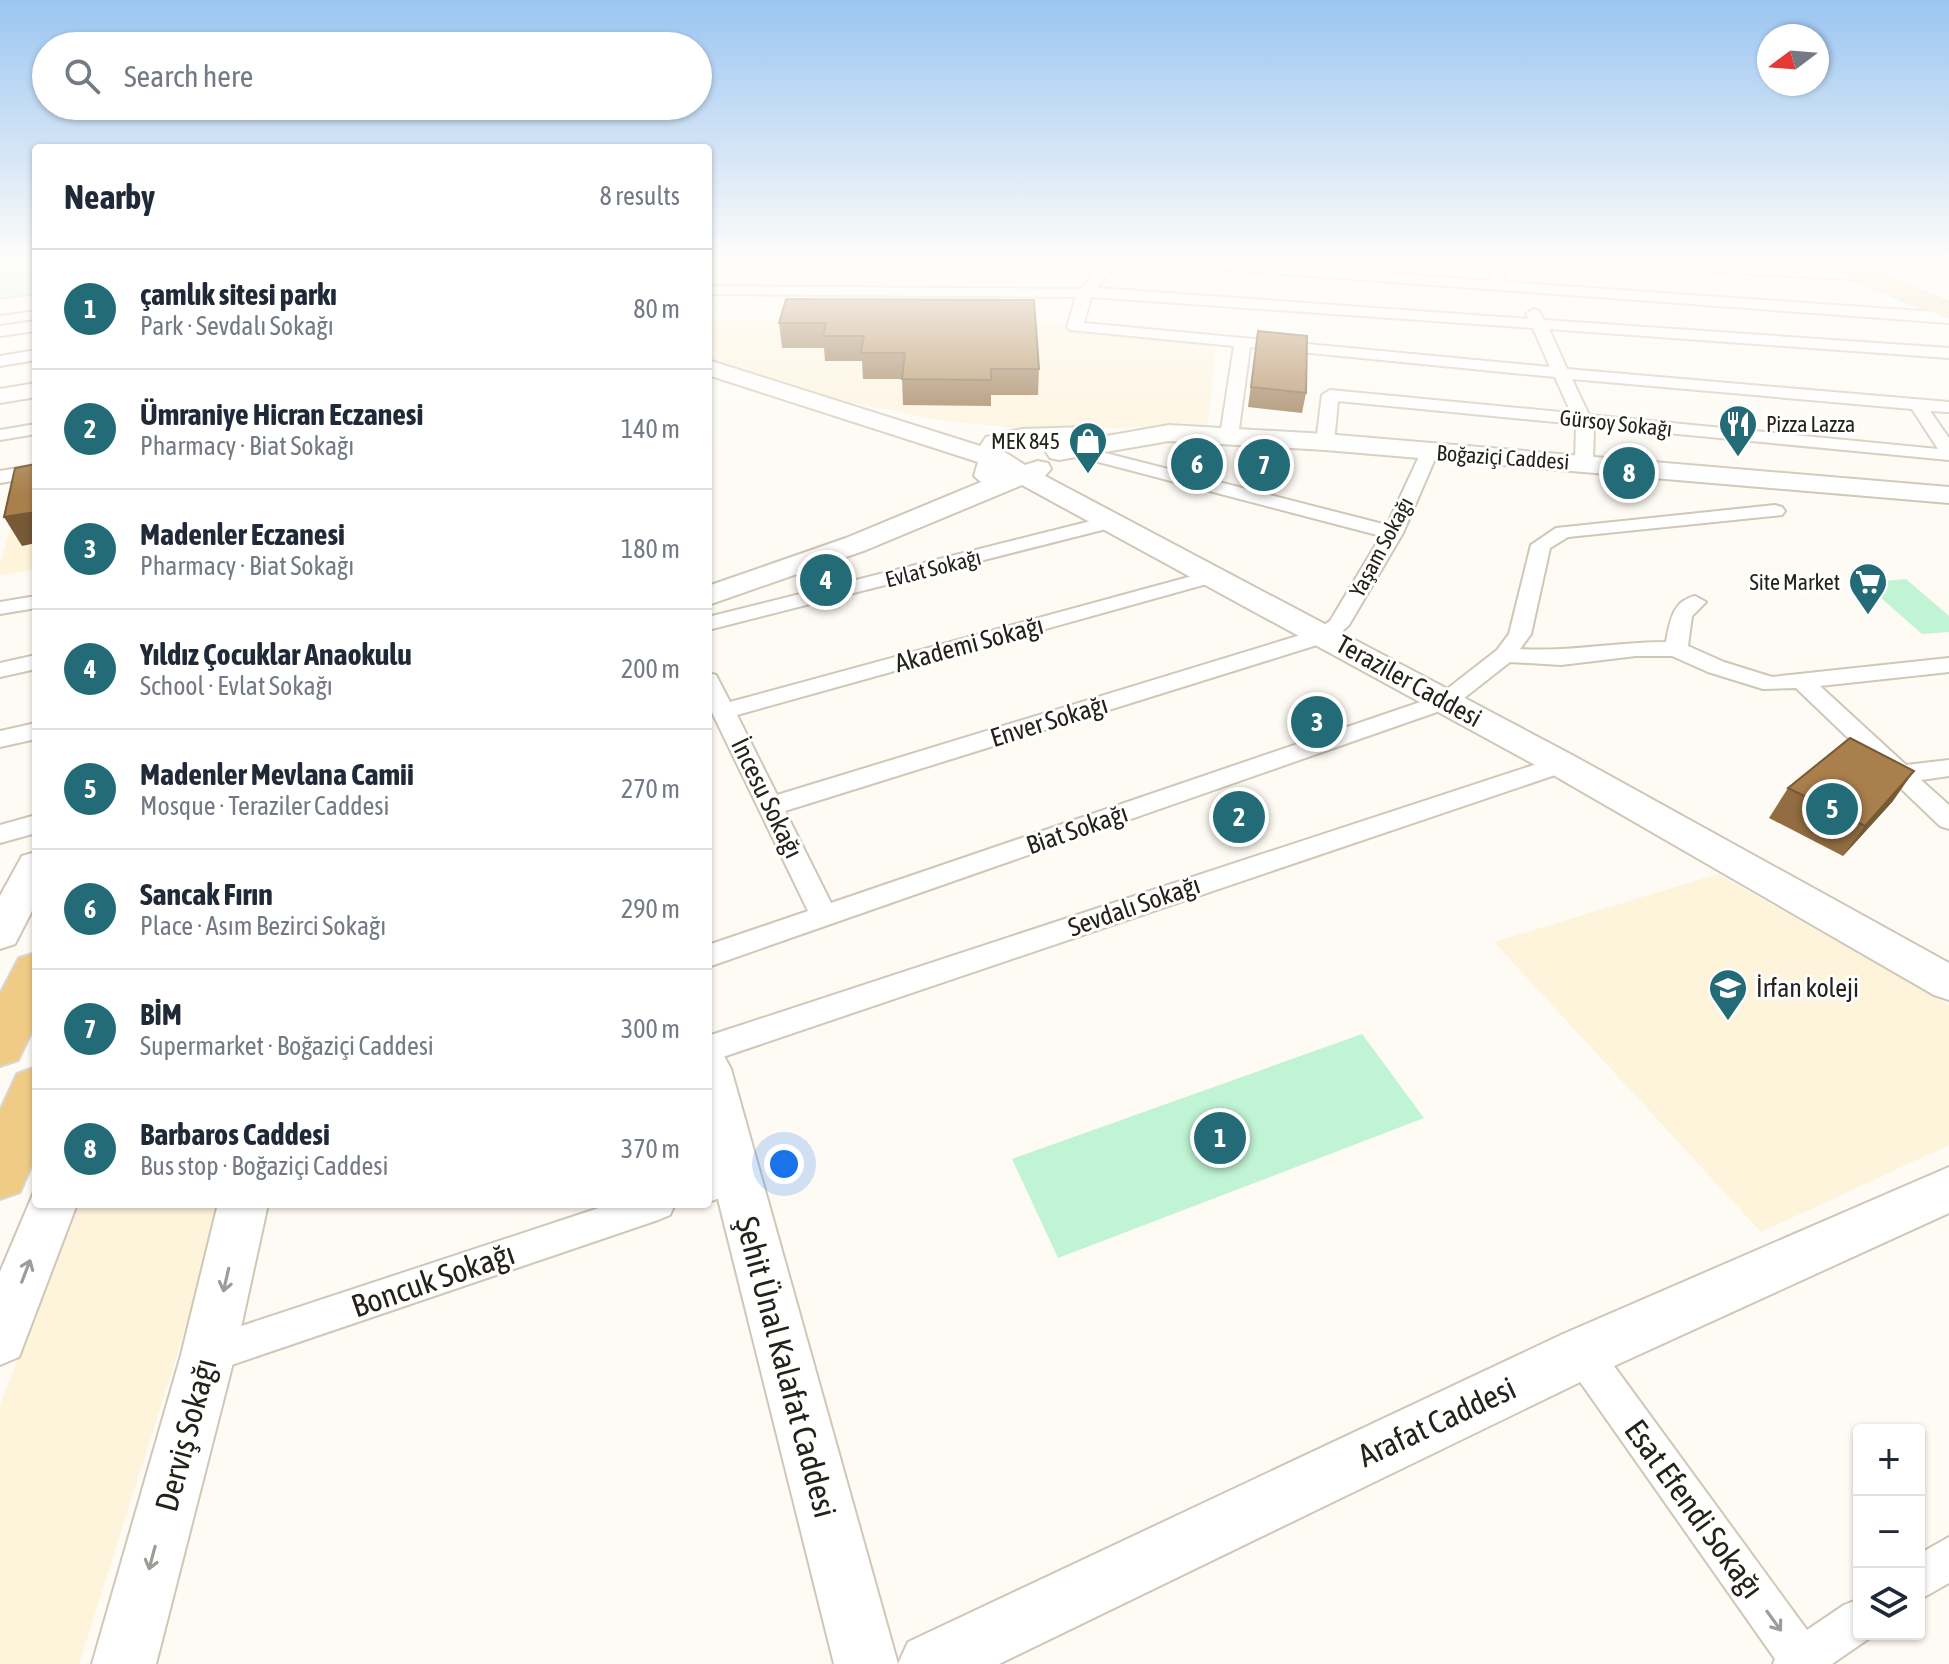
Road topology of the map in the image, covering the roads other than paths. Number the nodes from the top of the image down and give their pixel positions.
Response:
1 (1239, 341) edge
2 (1243, 341) junction
3 (1546, 341) edge
4 (1768, 341) edge
5 (1949, 353) edge
6 (32, 356) edge
7 (0, 361) edge
8 (712, 368) edge
9 (1562, 375) junction
10 (32, 391) edge
11 (0, 396) edge
12 (1918, 405) junction
13 (1949, 407) edge
14 (854, 412) junction
15 (1583, 419) junction
16 (32, 430) edge
17 (1169, 433) junction
18 (0, 435) edge
19 (1229, 436) junction
20 (1022, 437) junction
21 (1325, 442) junction
22 (1066, 451) junction
23 (1429, 452) junction
24 (1949, 453) edge
25 (992, 458) junction
26 (1584, 463) junction
27 (32, 472) edge
28 (1022, 475) junction
29 (0, 477) edge
30 (1949, 495) edge
31 (964, 501) junction
32 (1775, 511) dead end
33 (1111, 522) junction
34 (1393, 533) junction
35 (1214, 576) junction
36 (712, 595) edge
37 (1695, 602) dead end
38 (32, 603) edge
39 (0, 608) edge
40 (712, 623) edge
41 (1325, 635) junction
42 (1676, 649) junction
43 (1505, 655) junction
44 (32, 663) edge
45 (1949, 665) edge
46 (0, 670) edge
47 (1801, 681) junction
48 (712, 688) edge
49 (1446, 701) junction
50 (724, 711) junction
51 (32, 732) edge
52 (0, 739) edge
53 (1561, 764) junction
54 (1949, 768) edge
55 (1901, 774) junction
56 (772, 806) junction
57 (1949, 820) edge
58 (32, 825) edge
59 (0, 834) edge
60 (32, 873) edge
61 (824, 916) junction
62 (0, 933) edge
63 (712, 955) edge
64 (32, 980) edge
65 (1949, 983) edge
66 (0, 1045) edge
67 (712, 1048) edge
68 (32, 1099) edge
69 (712, 1104) edge
70 (0, 1174) edge
71 (721, 1183) edge
72 (1949, 1189) edge
73 (50, 1208) edge
74 (242, 1208) edge
75 (646, 1208) edge
76 (0, 1338) edge
77 (1582, 1353) junction
78 (208, 1355) junction
79 (1949, 1558) edge
80 (1925, 1575) edge
81 (1853, 1624) edge
82 (1800, 1663) edge
83 (124, 1664) edge
84 (866, 1664) edge
85 (930, 1664) edge

1 - 2 street
2 - 9 street
2 - 19 street
3 - 9 street
4 - 5 street
6 - 7 street
8 - 14 main road, Teraziler Caddesi
9 - 12 street
9 - 15 street
10 - 11 main road
12 - 13 street
12 - 24 street
14 - 20 main road, Teraziler Caddesi
14 - 25 main road, Teraziler Caddesi
15 - 21 street, Gürsoy Sokağı
15 - 24 street, Gürsoy Sokağı
15 - 26 street
16 - 18 street
17 - 19 main road, Boğaziçi Caddesi
17 - 20 main road
17 - 22 main road, Boğaziçi Caddesi
19 - 21 main road, Boğaziçi Caddesi
20 - 22 main road
20 - 25 main road
21 - 23 main road, Boğaziçi Caddesi
22 - 28 main road
22 - 34 street
23 - 26 main road, Boğaziçi Caddesi
23 - 34 street, Yaşam Sokağı
25 - 28 main road, Teraziler Caddesi
25 - 31 main road
26 - 30 main road, Boğaziçi Caddesi
27 - 29 street
28 - 31 main road
28 - 33 main road, Teraziler Caddesi
31 - 36 main road
32 - 43 street
33 - 35 main road, Teraziler Caddesi
33 - 40 street, Evlat Sokağı
34 - 41 street, Yaşam Sokağı
35 - 41 main road, Teraziler Caddesi
35 - 50 street, Akademi Sokağı
37 - 42 street
38 - 39 street
41 - 49 main road, Teraziler Caddesi
41 - 56 street, Enver Sokağı
42 - 43 street
42 - 47 street
43 - 49 street, Biat Sokağı
44 - 46 street
45 - 47 street
47 - 55 street
48 - 50 street, İncesu Sokağı
49 - 53 main road, Teraziler Caddesi
49 - 61 street, Biat Sokağı
50 - 56 street, İncesu Sokağı
51 - 52 street
53 - 65 main road, Teraziler Caddesi
53 - 67 street, Sevdalı Sokağı
54 - 55 street
55 - 57 street
56 - 61 street, İncesu Sokağı
58 - 59 street
60 - 62 main road
61 - 63 street, Biat Sokağı
64 - 66 highway
68 - 70 highway
69 - 71 main road, Şehit Ünal Kalafat Caddesi
71 - 84 main road, Şehit Ünal Kalafat Caddesi
72 - 77 main road, Arafat Caddesi
76 -> 73 main road
74 -> 78 main road, Derviş Sokağı
75 - 78 street, Boncuk Sokağı
77 -> 82 street, Esat Efendi Sokağı
77 - 85 main road, Arafat Caddesi
78 -> 83 main road, Derviş Sokağı
79 - 80 street
81 - 82 street

